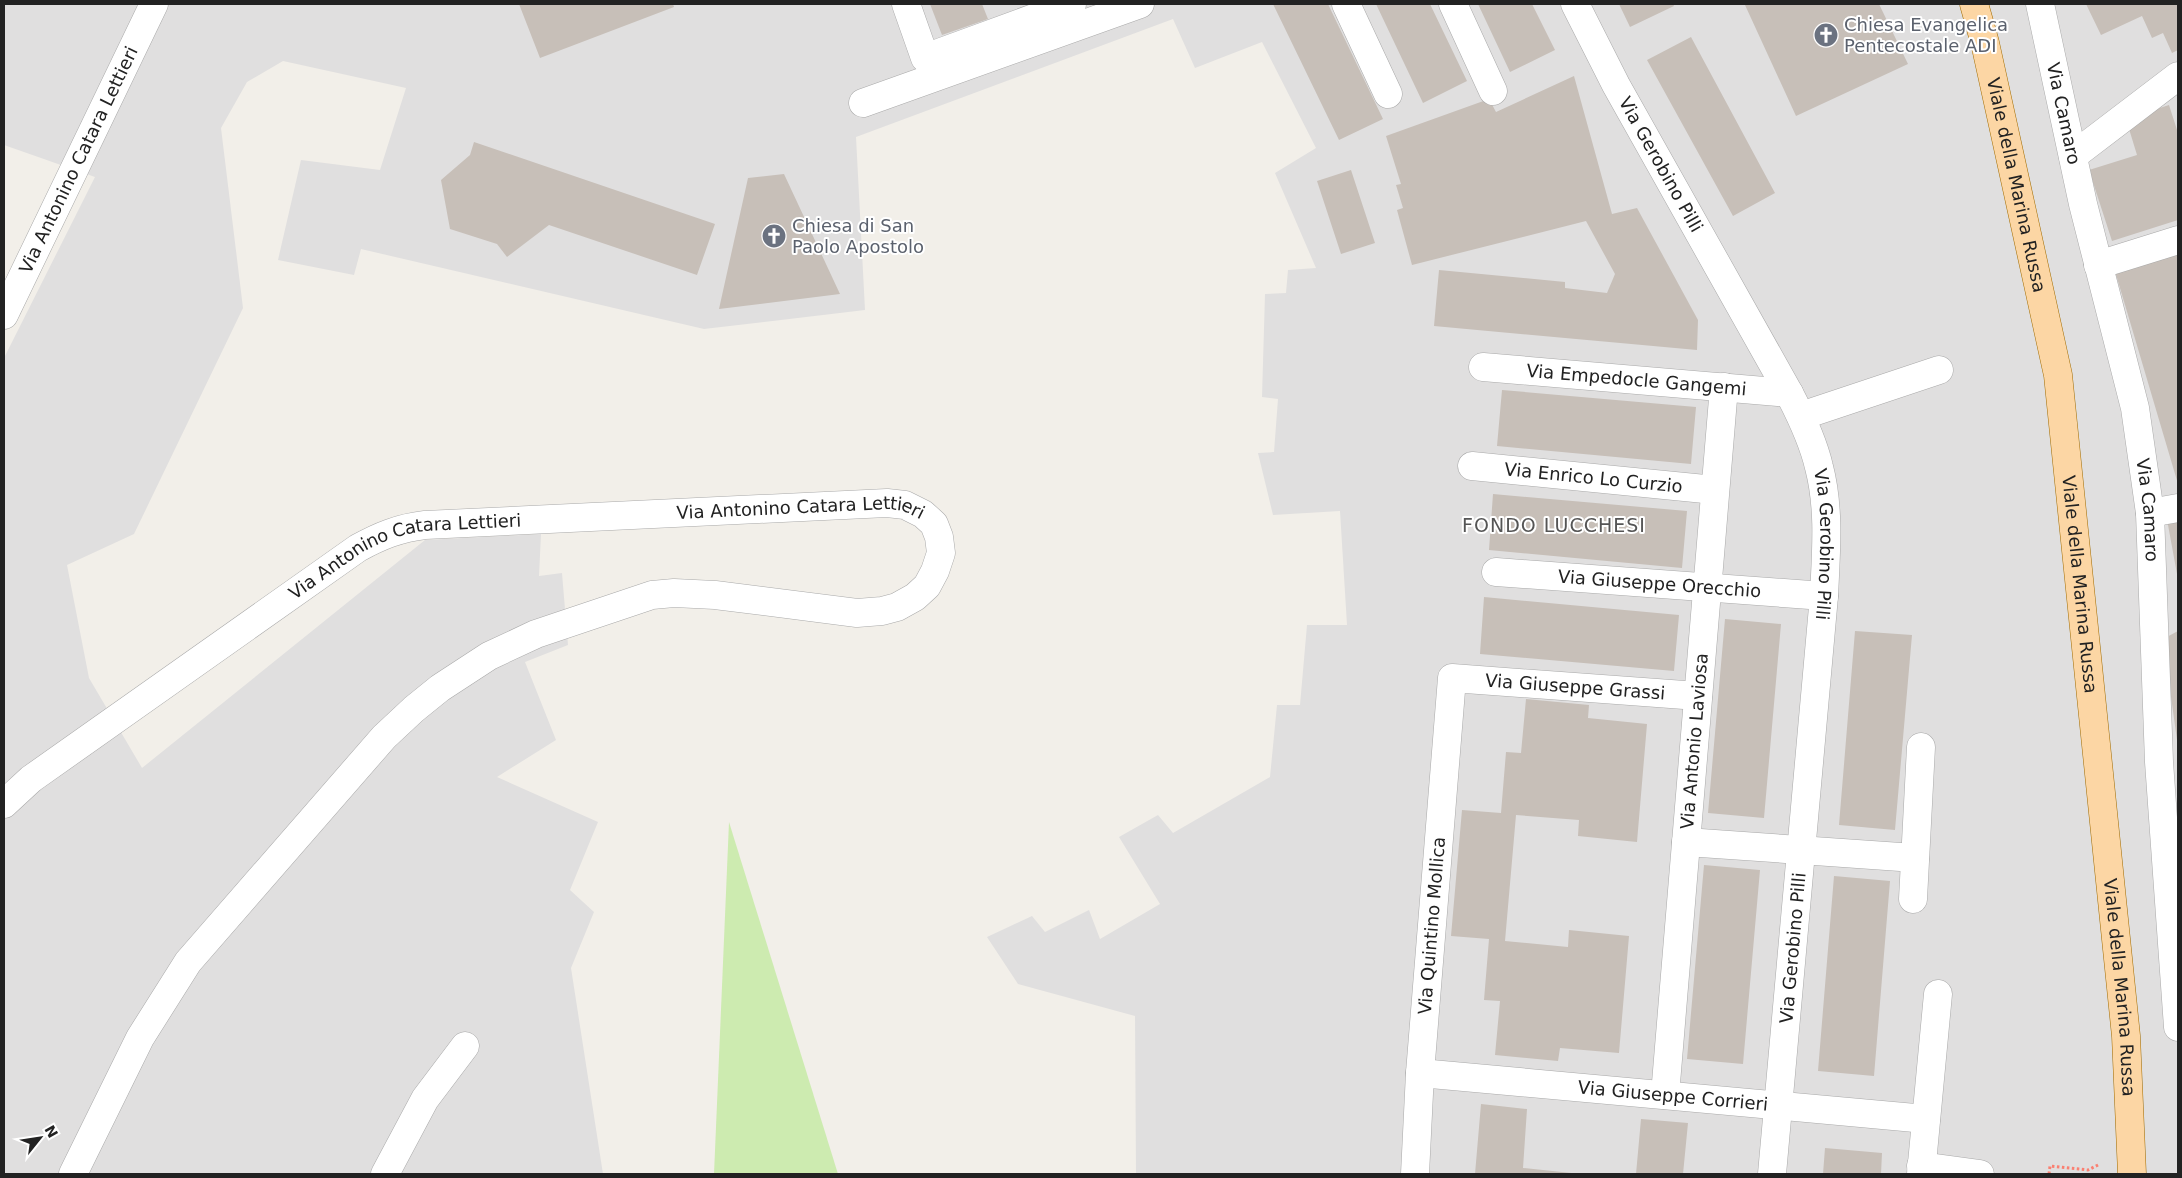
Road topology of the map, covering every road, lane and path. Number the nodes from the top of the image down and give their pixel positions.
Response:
1 (154, 4) edge
2 (906, 4) edge
3 (1072, 4) edge
4 (1140, 4) edge
5 (1346, 4) edge
6 (1453, 4) edge
7 (1574, 4) edge
8 (1974, 4) edge
9 (2040, 4) edge
10 (1014, 14) edge
11 (2178, 76) edge
12 (1493, 91) dead end
13 (1388, 94) dead end
14 (863, 103) dead end
15 (2072, 156) junction
16 (2178, 240) edge
17 (2098, 265) junction
18 (4, 315) edge
19 (1483, 367) dead end
20 (1939, 370) dead end
21 (1724, 388) junction
22 (1795, 404) junction
23 (1472, 466) dead end
24 (1715, 490) junction
25 (2178, 508) edge
26 (2150, 513) junction
27 (1496, 572) dead end
28 (1707, 588) junction
29 (1824, 596) junction
30 (1452, 678) joint
31 (1698, 696) junction
32 (1921, 747) dead end
33 (4, 804) edge
34 (1686, 842) junction
35 (1801, 850) junction
36 (1915, 858) junction
37 (1913, 900) dead end
38 (1938, 994) dead end
39 (2178, 1027) edge
40 (465, 1046) dead end
41 (1420, 1073) junction
42 (1665, 1095) junction
43 (1779, 1105) junction
44 (1926, 1118) junction
45 (2132, 1147) junction
46 (1921, 1170) edge
47 (73, 1174) edge
48 (385, 1174) edge
49 (1415, 1174) edge
50 (1772, 1174) edge
51 (1980, 1174) edge
52 (2049, 1174) edge
53 (2132, 1174) edge

1 - 18 street, Via Antonino Catara Lettieri
2 - 10 street
3 - 10 street
4 - 14 street
5 - 13 street
6 - 12 street
7 - 22 street, Via Gerobino Pilli
8 - 45 main road, Viale della Marina Russa
9 - 15 street, Via Camaro
11 - 15 street
15 - 17 street, Via Camaro
16 - 17 street
17 - 26 street, Via Camaro
19 - 21 street, Via Empedocle Gangemi
20 - 22 street
21 - 22 street, Via Empedocle Gangemi
21 - 24 street, Via Antonio Laviosa
22 - 29 street, Via Gerobino Pilli
23 - 24 street, Via Enrico Lo Curzio
24 - 28 street, Via Antonio Laviosa
25 - 26 street
26 - 39 street, Via Camaro
27 - 28 street, Via Giuseppe Orecchio
28 - 29 street, Via Giuseppe Orecchio
28 - 31 street, Via Antonio Laviosa
29 - 35 street, Via Gerobino Pilli
30 - 31 street, Via Giuseppe Grassi
30 - 41 street, Via Quintino Mollica
31 - 34 street, Via Antonio Laviosa
32 - 36 street
33 - 47 street, Via Antonino Catara Lettieri
34 - 35 street
34 - 42 street, Via Antonio Laviosa
35 - 36 street
35 - 43 street, Via Gerobino Pilli
36 - 37 street
38 - 44 street
40 - 48 street
41 - 42 street, Via Giuseppe Corrieri
41 - 49 street, Via Quintino Mollica
42 - 43 street, Via Giuseppe Corrieri
43 - 44 street, Via Giuseppe Corrieri
43 - 50 street, Via Gerobino Pilli
44 - 46 street
45 - 52 path
45 - 53 main road, Viale della Marina Russa
46 - 51 street

